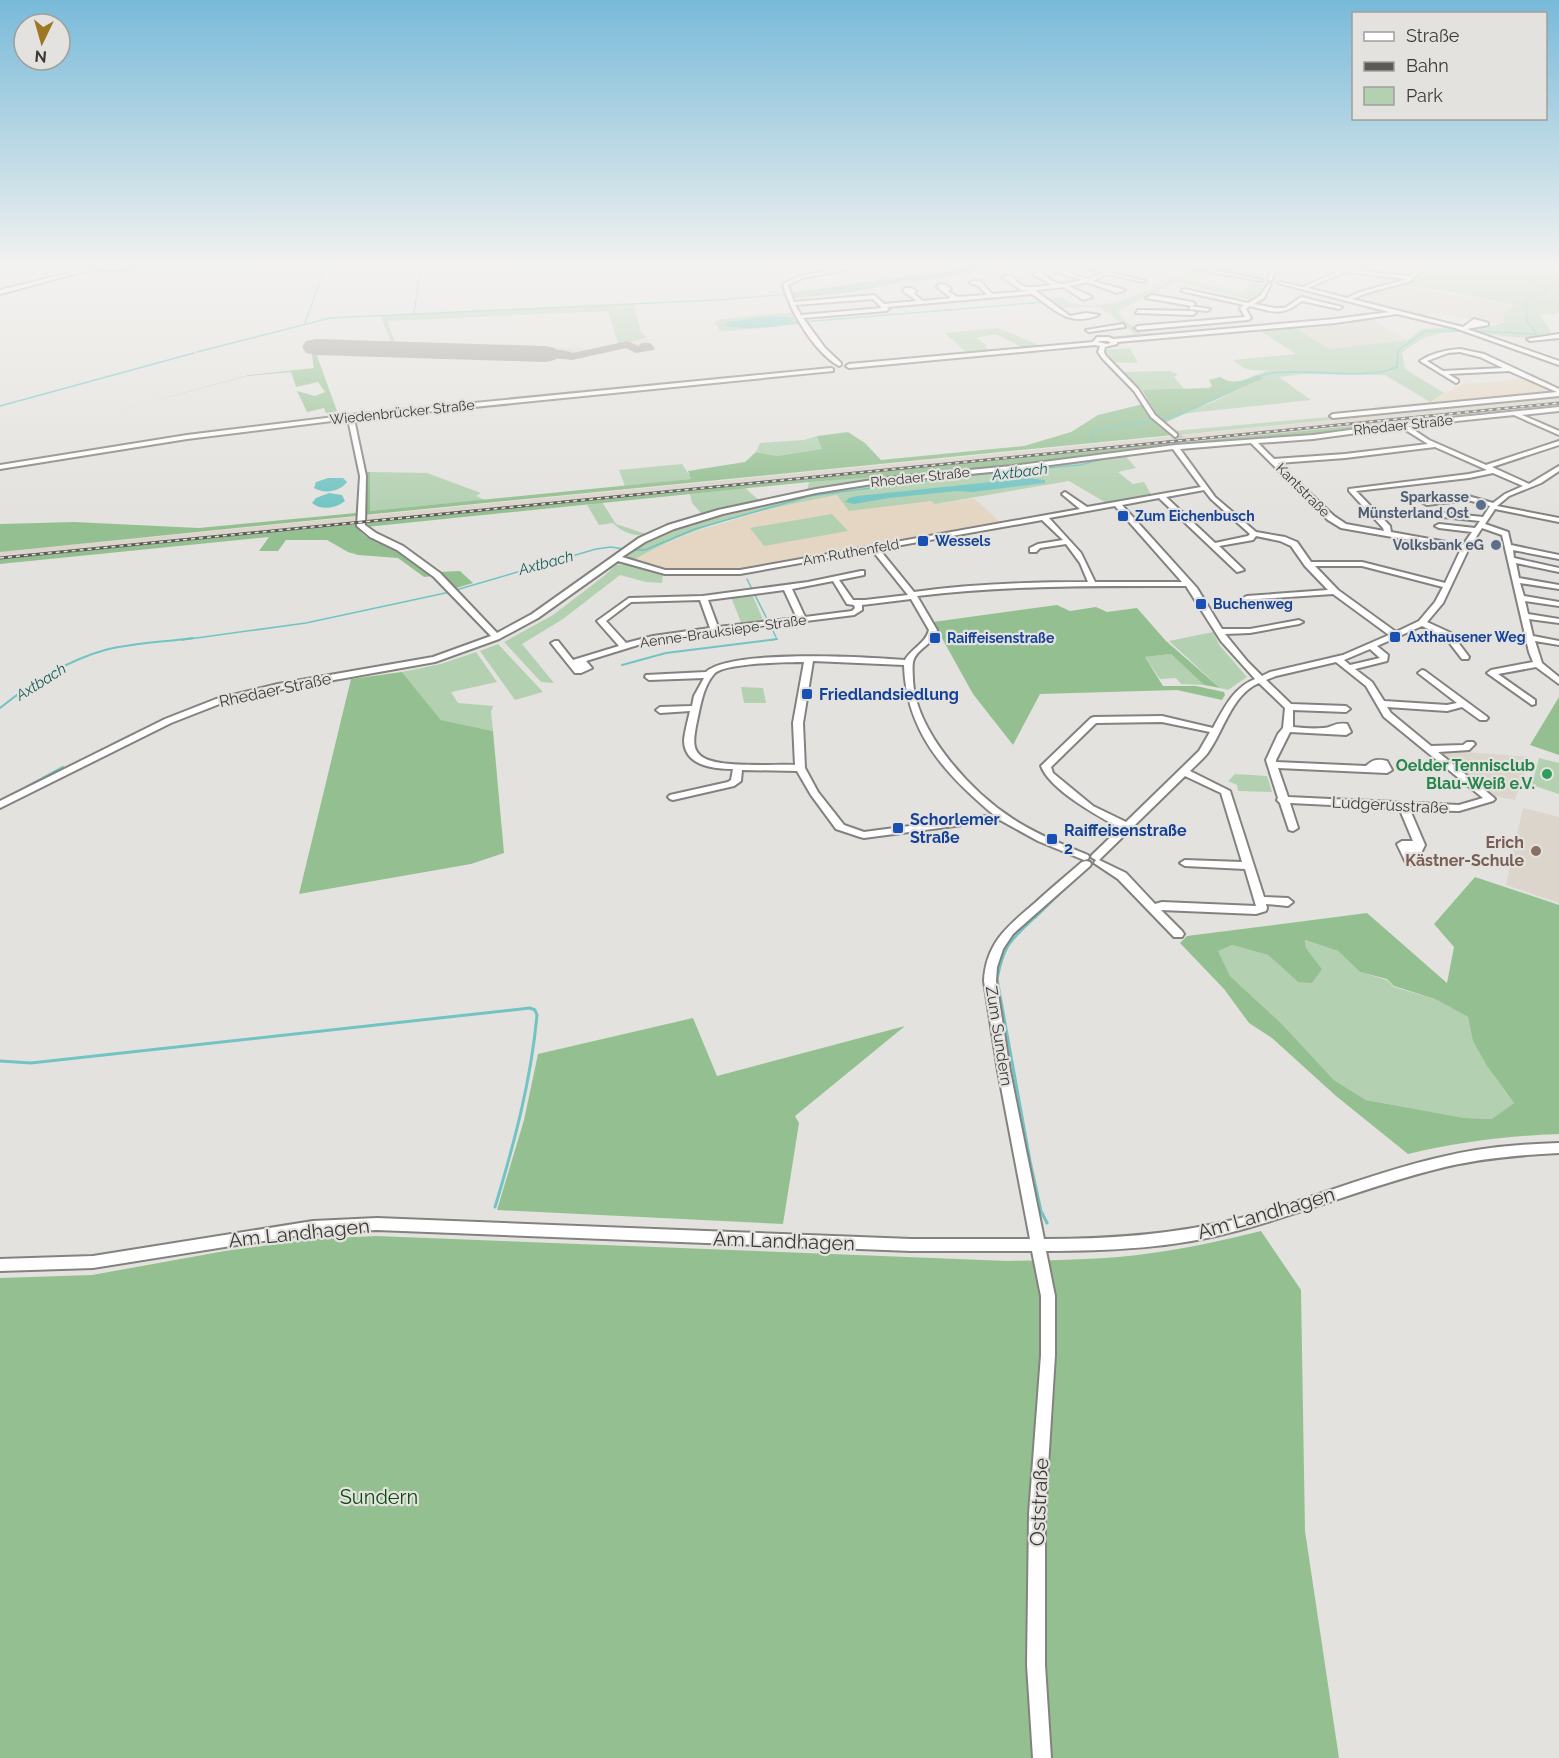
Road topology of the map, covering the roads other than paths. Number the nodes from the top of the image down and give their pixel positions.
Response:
1 (821, 347) edge
2 (1049, 347) edge
3 (1101, 347) edge
4 (1515, 347) edge
5 (1559, 363) edge
6 (833, 365) junction
7 (849, 367) junction
8 (1509, 369) junction
9 (1443, 372) junction
10 (1456, 381) dead end
11 (1559, 392) edge
12 (1559, 409) edge
13 (1516, 413) junction
14 (351, 417) junction
15 (1333, 417) dead end
16 (1402, 425) junction
17 (1559, 433) edge
18 (1175, 435) tunnel mouth
19 (1253, 442) junction
20 (1559, 443) edge
21 (1436, 445) junction
22 (1175, 447) junction
23 (1274, 461) junction
24 (0, 467) edge
25 (1559, 468) edge
26 (1488, 469) junction
27 (1529, 486) junction
28 (1205, 488) junction
29 (1065, 494) dead end
30 (1161, 496) junction
31 (1427, 503) dead end
32 (1117, 504) junction
33 (1493, 506) junction
34 (1086, 510) junction
35 (1434, 514) dead end
36 (1044, 517) junction
37 (1559, 520) edge
38 (1480, 525) junction
39 (1439, 526) dead end
40 (1254, 534) junction
41 (1388, 534) junction
42 (1068, 542) junction
43 (1215, 545) junction
44 (1509, 547) junction
45 (874, 548) junction
46 (1465, 548) junction
47 (1033, 550) dead end
48 (619, 555) junction
49 (1559, 557) edge
50 (1512, 560) junction
51 (1308, 564) junction
52 (1240, 570) dead end
53 (1559, 570) edge
54 (861, 573) dead end
55 (835, 579) junction
56 (1517, 580) junction
57 (1092, 584) junction
58 (1188, 584) junction
59 (1447, 586) junction
60 (787, 587) junction
61 (1559, 587) edge
62 (1335, 592) junction
63 (912, 594) junction
64 (703, 598) junction
65 (1247, 598) dead end
66 (1520, 598) junction
67 (858, 603) junction
68 (1559, 604) edge
69 (1524, 616) junction
70 (802, 620) junction
71 (1559, 621) edge
72 (1299, 622) dead end
73 (1422, 622) junction
74 (715, 631) junction
75 (1220, 632) junction
76 (1394, 634) junction
77 (496, 638) junction
78 (1531, 638) junction
79 (1559, 643) edge
80 (555, 644) dead end
81 (1370, 645) junction
82 (624, 646) junction
83 (1465, 657) dead end
84 (809, 658) junction
85 (1337, 659) junction
86 (908, 663) junction
87 (1538, 664) junction
88 (1348, 668) junction
89 (1422, 673) dead end
90 (708, 675) junction
91 (650, 677) dead end
92 (1261, 678) junction
93 (1556, 678) edge
94 (1532, 702) dead end
95 (1381, 704) junction
96 (1464, 704) junction
97 (1289, 707) junction
98 (695, 708) junction
99 (660, 710) dead end
100 (1346, 710) dead end
101 (1484, 718) dead end
102 (1288, 729) junction
103 (1216, 730) junction
104 (1329, 731) dead end
105 (1470, 744) dead end
106 (1428, 749) junction
107 (1273, 765) junction
108 (738, 767) junction
109 (800, 768) junction
110 (1369, 769) dead end
111 (1185, 772) junction
112 (672, 797) dead end
113 (1282, 800) junction
114 (0, 805) edge
115 (1404, 808) junction
116 (1001, 816) junction
117 (1127, 827) junction
118 (1293, 828) dead end
119 (1420, 845) dead end
120 (1091, 860) junction
121 (1185, 863) dead end
122 (1249, 866) junction
123 (1260, 900) junction
124 (1288, 902) dead end
125 (1154, 908) junction
126 (1178, 934) dead end
127 (1559, 1148) edge
128 (1038, 1246) junction
129 (0, 1265) edge
130 (1042, 1758) edge

1 - 6 street
2 - 7 street
3 - 18 street
4 - 5 street
6 - 7 street
6 - 7 street
6 - 14 street, Wiedenbrücker Straße
8 - 9 street
8 - 9 street
8 - 11 street
9 - 10 street
11 - 15 street
12 - 13 street, Rhedaer Straße
13 - 16 street, Rhedaer Straße
13 - 17 street
14 - 24 street, Wiedenbrücker Straße
14 - 77 street
16 - 19 street, Rhedaer Straße
16 - 21 street
19 - 22 street, Rhedaer Straße
19 - 23 street, Kantstraße
20 - 26 street
21 - 23 street
21 - 26 street
22 - 28 street
22 - 48 street, Rhedaer Straße
23 - 41 street, Kantstraße
25 - 27 street, Zum Sundern
26 - 27 street
26 - 41 street
27 - 33 street, Zum Sundern
28 - 30 street, Am Ruthenfeld
28 - 40 street
29 - 34 street
30 - 32 street, Am Ruthenfeld
30 - 43 street
31 - 33 street
32 - 34 street, Am Ruthenfeld
32 - 58 street
33 - 37 street
33 - 38 street, Zum Sundern
34 - 36 street, Am Ruthenfeld
35 - 38 street
36 - 42 street
36 - 45 street, Am Ruthenfeld
38 - 39 street
38 - 44 street
38 - 46 street, Zum Sundern
40 - 43 street
40 - 51 street
41 - 46 street, Kantstraße
42 - 47 street
42 - 57 street
43 - 52 street
44 - 49 street
44 - 50 street
45 - 48 street, Am Ruthenfeld
45 - 63 street
46 - 59 street, Zum Sundern
48 - 77 street, Rhedaer Straße
50 - 53 street
50 - 56 street
51 - 59 street
51 - 62 street
54 - 55 street
55 - 60 street
55 - 67 street
56 - 61 street
56 - 66 street
57 - 58 street
57 - 63 street
58 - 75 street
59 - 73 street, Zum Sundern
60 - 64 street
60 - 70 street
62 - 65 street
62 - 76 street
63 - 67 street, Aenne-Brauksiepe-Straße
63 - 86 street
64 - 74 street
64 - 82 street
66 - 68 street
66 - 69 street
67 - 70 street, Aenne-Brauksiepe-Straße
69 - 71 street
69 - 78 street
70 - 74 street, Aenne-Brauksiepe-Straße
72 - 75 street
73 - 76 street, Zum Sundern
73 - 83 street
74 - 82 street, Aenne-Brauksiepe-Straße
75 - 92 street
76 - 81 street, Zum Sundern
77 - 114 street, Rhedaer Straße
78 - 79 street
78 - 87 street
80 - 82 street, Aenne-Brauksiepe-Straße
81 - 85 street, Zum Sundern
81 - 88 street
84 - 86 street
84 - 90 street
84 - 109 street
85 - 88 street, Ludgerusstraße
85 - 92 street, Zum Sundern
86 - 116 street
87 - 93 street
87 - 94 street
88 - 95 street, Ludgerusstraße
89 - 96 street
90 - 91 street
90 - 98 street
92 - 97 street
92 - 103 street, Zum Sundern
95 - 96 street
95 - 106 street, Ludgerusstraße
96 - 101 street
97 - 100 street
97 - 102 street
98 - 99 street
98 - 108 street
102 - 104 street
102 - 107 street
103 - 111 street, Zum Sundern
103 - 117 street
105 - 106 street
106 - 115 street, Ludgerusstraße
107 - 110 street
107 - 113 street
108 - 109 street
108 - 112 street
109 - 116 street
111 - 117 street, Zum Sundern
111 - 122 street
113 - 115 street, Ludgerusstraße
113 - 118 street
115 - 119 street
116 - 120 street
117 - 120 street, Zum Sundern
120 - 125 street
120 - 128 street, Zum Sundern
121 - 122 street
122 - 123 street
123 - 124 street
123 - 125 street
125 - 126 street
127 - 128 street, Am Landhagen
128 - 129 street, Am Landhagen
128 - 130 street, Oststraße

